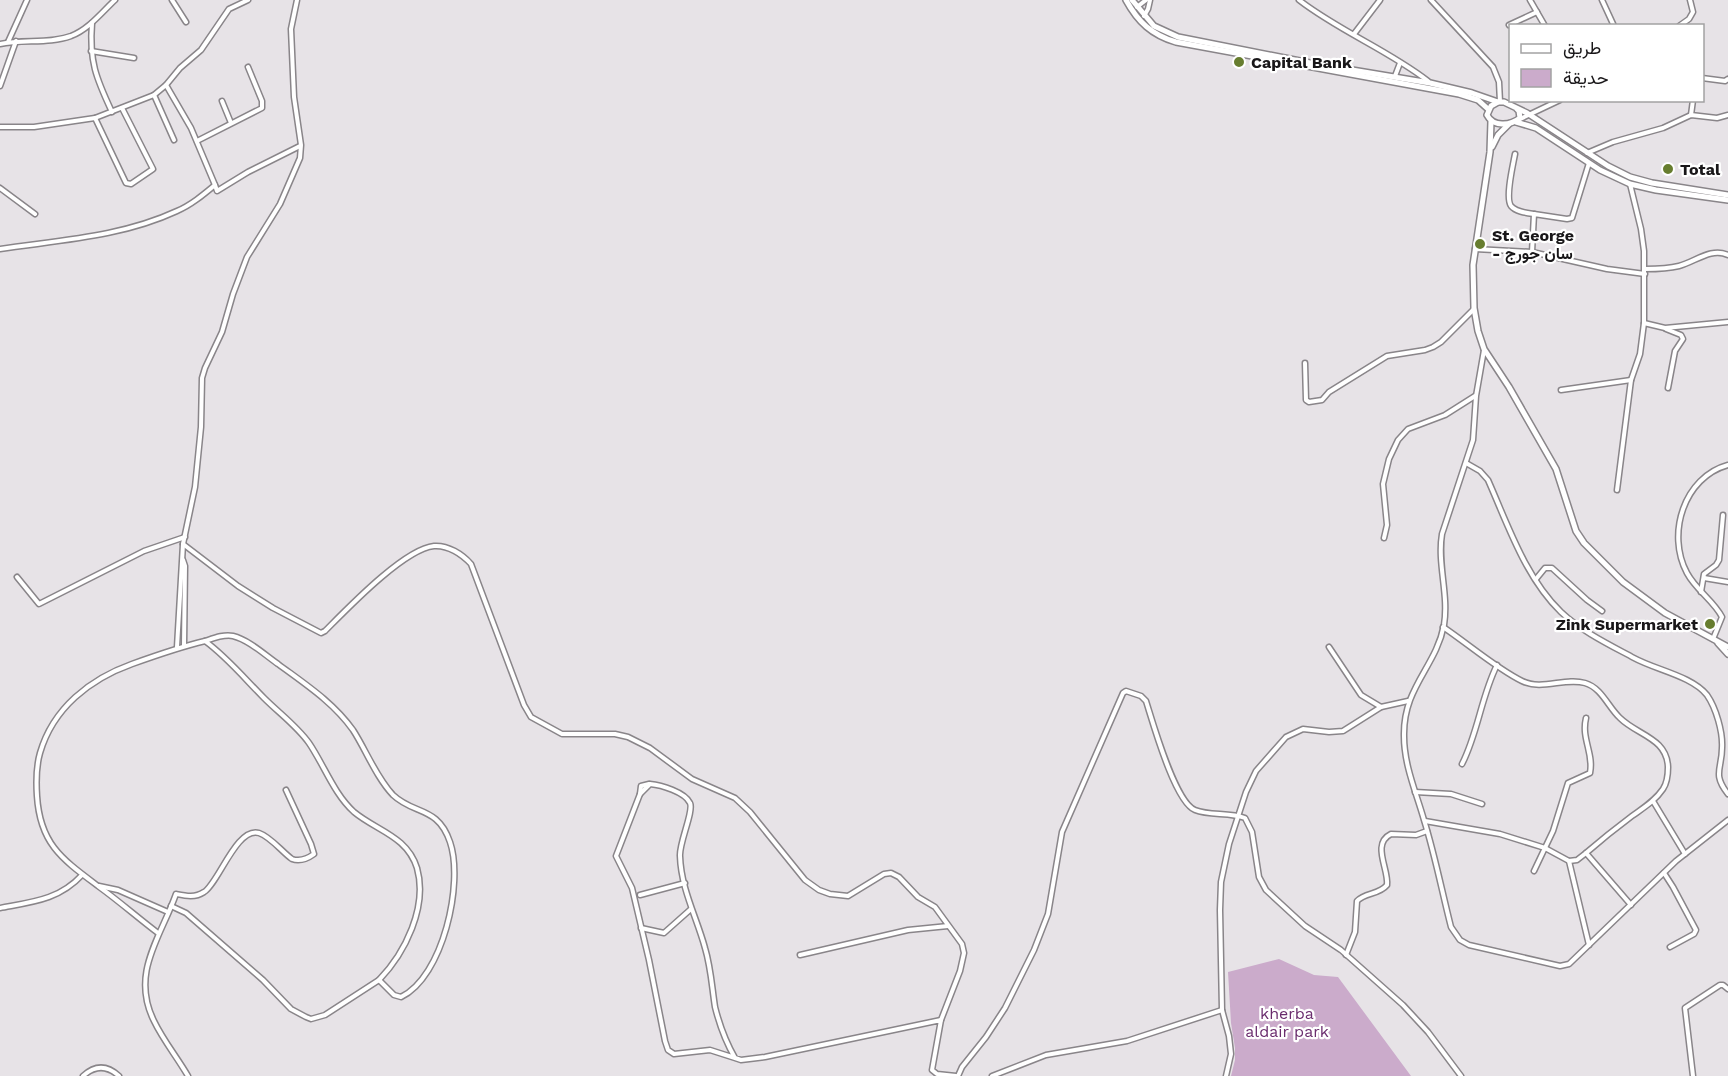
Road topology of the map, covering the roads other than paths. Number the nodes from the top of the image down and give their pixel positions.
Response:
1 (27, 0) edge
2 (115, 0) edge
3 (172, 0) edge
4 (248, 0) edge
5 (297, 0) edge
6 (1126, 0) edge
7 (1132, 0) edge
8 (1148, 0) edge
9 (1299, 0) edge
10 (1380, 0) edge
11 (1431, 0) edge
12 (1530, 0) edge
13 (1602, 0) edge
14 (1690, 0) edge
15 (1135, 9) junction
16 (1537, 12) junction
17 (1144, 16) junction
18 (1139, 21) junction
19 (92, 22) junction
20 (186, 22) dead end
21 (1511, 24) edge
22 (1544, 24) edge
23 (1613, 24) edge
24 (1682, 24) edge
25 (1354, 34) junction
26 (16, 41) junction
27 (8, 42) junction
28 (0, 44) edge
29 (91, 51) junction
30 (134, 58) dead end
31 (1400, 63) junction
32 (248, 67) dead end
33 (1395, 76) junction
34 (1704, 78) edge
35 (1728, 79) edge
36 (1430, 83) junction
37 (0, 86) edge
38 (166, 86) junction
39 (154, 95) junction
40 (222, 101) dead end
41 (1499, 102) junction
42 (1556, 102) edge
43 (1693, 102) edge
44 (122, 108) junction
45 (1488, 109) junction
46 (1517, 109) junction
47 (112, 112) junction
48 (1728, 115) edge
49 (1531, 116) junction
50 (1691, 116) junction
51 (95, 117) junction
52 (1491, 121) junction
53 (1514, 122) junction
54 (231, 123) junction
55 (0, 127) edge
56 (174, 140) dead end
57 (196, 141) junction
58 (301, 145) junction
59 (1490, 152) junction
60 (1587, 153) junction
61 (1515, 154) dead end
62 (1590, 163) junction
63 (1630, 184) junction
64 (215, 185) junction
65 (0, 188) edge
66 (1728, 195) edge
67 (1728, 200) edge
68 (35, 214) dead end
69 (1534, 214) junction
70 (0, 249) edge
71 (1475, 249) junction
72 (1532, 252) junction
73 (1728, 255) edge
74 (1645, 271) junction
75 (1474, 308) junction
76 (1728, 322) edge
77 (1644, 323) junction
78 (1665, 328) junction
79 (1484, 350) junction
80 (1305, 363) dead end
81 (1631, 380) junction
82 (1668, 388) dead end
83 (1561, 390) dead end
84 (1476, 396) junction
85 (1465, 462) junction
86 (1728, 465) edge
87 (1617, 490) dead end
88 (1723, 515) dead end
89 (185, 537) junction
90 (1384, 538) dead end
91 (183, 544) junction
92 (183, 560) junction
93 (17, 577) dead end
94 (1704, 578) junction
95 (1536, 579) junction
96 (1728, 582) edge
97 (1701, 593) junction
98 (1602, 611) dead end
99 (1443, 627) junction
100 (206, 641) junction
101 (1714, 641) junction
102 (184, 645) junction
103 (177, 647) junction
104 (1329, 647) dead end
105 (1728, 647) edge
106 (1728, 654) edge
107 (1497, 665) junction
108 (1408, 701) junction
109 (1381, 707) junction
110 (1586, 718) dead end
111 (1728, 753) edge
112 (1721, 757) junction
113 (1462, 764) dead end
114 (286, 790) dead end
115 (1415, 792) junction
116 (1728, 794) edge
117 (1653, 801) junction
118 (1482, 804) dead end
119 (1238, 816) junction
120 (1728, 820) edge
121 (1425, 821) junction
122 (1427, 831) junction
123 (1545, 848) junction
124 (1586, 854) junction
125 (1685, 854) junction
126 (1569, 861) junction
127 (1534, 871) dead end
128 (1664, 873) junction
129 (82, 875) junction
130 (685, 883) junction
131 (98, 886) junction
132 (640, 895) dead end
133 (1631, 905) junction
134 (171, 906) junction
135 (0, 908) edge
136 (691, 909) junction
137 (168, 912) junction
138 (949, 926) junction
139 (640, 928) junction
140 (158, 933) junction
141 (1589, 945) junction
142 (1670, 947) dead end
143 (800, 954) dead end
144 (1346, 955) junction
145 (379, 980) junction
146 (1728, 989) edge
147 (1222, 1010) junction
148 (941, 1020) junction
149 (735, 1058) junction
150 (83, 1076) edge
151 (119, 1076) edge
152 (188, 1076) edge
153 (957, 1076) edge
154 (996, 1076) edge
155 (1226, 1076) edge
156 (1461, 1076) edge
157 (1693, 1076) edge

1 - 27 street
2 - 19 street
3 - 20 street
4 - 38 street
5 - 58 street
6 - 15 main road
7 - 15 main road
8 - 15 street
8 - 17 street
9 - 25 street
10 - 25 street
11 - 41 street
12 - 16 street
13 - 23 street
14 - 24 street
15 - 17 main road
15 - 18 main road
16 - 21 street
16 - 22 street
17 - 18 street
17 - 33 main road
18 - 45 main road
19 - 26 street
19 - 29 street
25 - 31 street
26 - 27 street
26 - 37 street
27 - 28 street
29 - 30 street
29 - 47 street
31 - 33 street
31 - 36 street
32 - 54 street
33 - 36 main road
34 - 35 street
36 - 41 main road
38 - 39 street
38 - 57 street
39 - 44 street
39 - 56 street
40 - 54 street
41 - 45 main road
41 - 46 main road
42 - 49 street
43 - 50 street
44 - 47 street
44 - 51 street
45 - 52 main road
46 - 49 main road
46 - 53 main road
47 - 51 street
48 - 50 street
49 - 53 street
49 - 60 main road
50 - 60 street
51 - 55 street
52 - 53 main road
52 - 59 main road
53 - 59 main road
53 - 62 main road
54 - 57 street
57 - 64 street
58 - 64 street
58 - 89 street
59 - 71 main road
60 - 66 main road
61 - 69 street
62 - 63 main road
62 - 69 street
63 - 67 main road
63 - 74 street
64 - 70 street
65 - 68 street
69 - 72 street
71 - 72 street
71 - 75 main road
72 - 74 street
73 - 74 street
74 - 77 street
75 - 79 main road
75 - 80 street
76 - 78 street
77 - 78 street
77 - 81 street
78 - 82 street
79 - 84 street
79 - 101 main road
81 - 83 street
81 - 87 street
84 - 85 street
84 - 90 street
85 - 95 street
85 - 99 street
86 - 97 street
88 - 94 street
89 - 91 street
89 - 93 street
91 - 92 street
91 - 138 street
92 - 102 street
92 - 103 street
94 - 96 street
94 - 97 street
95 - 98 street
95 - 112 street
97 - 101 street
99 - 107 street
99 - 108 street
100 - 102 street
100 - 145 street
100 - 145 street
101 - 105 main road
101 - 106 main road
102 - 103 street
103 - 129 street
104 - 109 street
107 - 113 street
107 - 117 street
108 - 109 street
108 - 115 street
109 - 119 street
110 - 123 street
111 - 112 street
112 - 116 street
114 - 134 street
115 - 118 street
115 - 121 street
117 - 124 street
117 - 125 street
119 - 144 street
119 - 147 street
119 - 153 street
120 - 125 street
121 - 122 street
121 - 123 street
122 - 141 street
122 - 144 street
123 - 126 street
123 - 127 street
124 - 126 street
124 - 133 street
125 - 128 street
126 - 141 street
128 - 133 street
128 - 142 street
129 - 131 street
129 - 135 street
130 - 132 street
130 - 136 street
130 - 139 street
131 - 137 street
131 - 140 street
133 - 141 street
134 - 137 street
134 - 145 street
136 - 139 street
136 - 149 street
137 - 140 street
138 - 143 street
138 - 148 street
139 - 149 street
140 - 152 street
144 - 156 street
146 - 157 street
147 - 154 street
147 - 155 street
148 - 149 street
148 - 153 street
150 - 151 street

